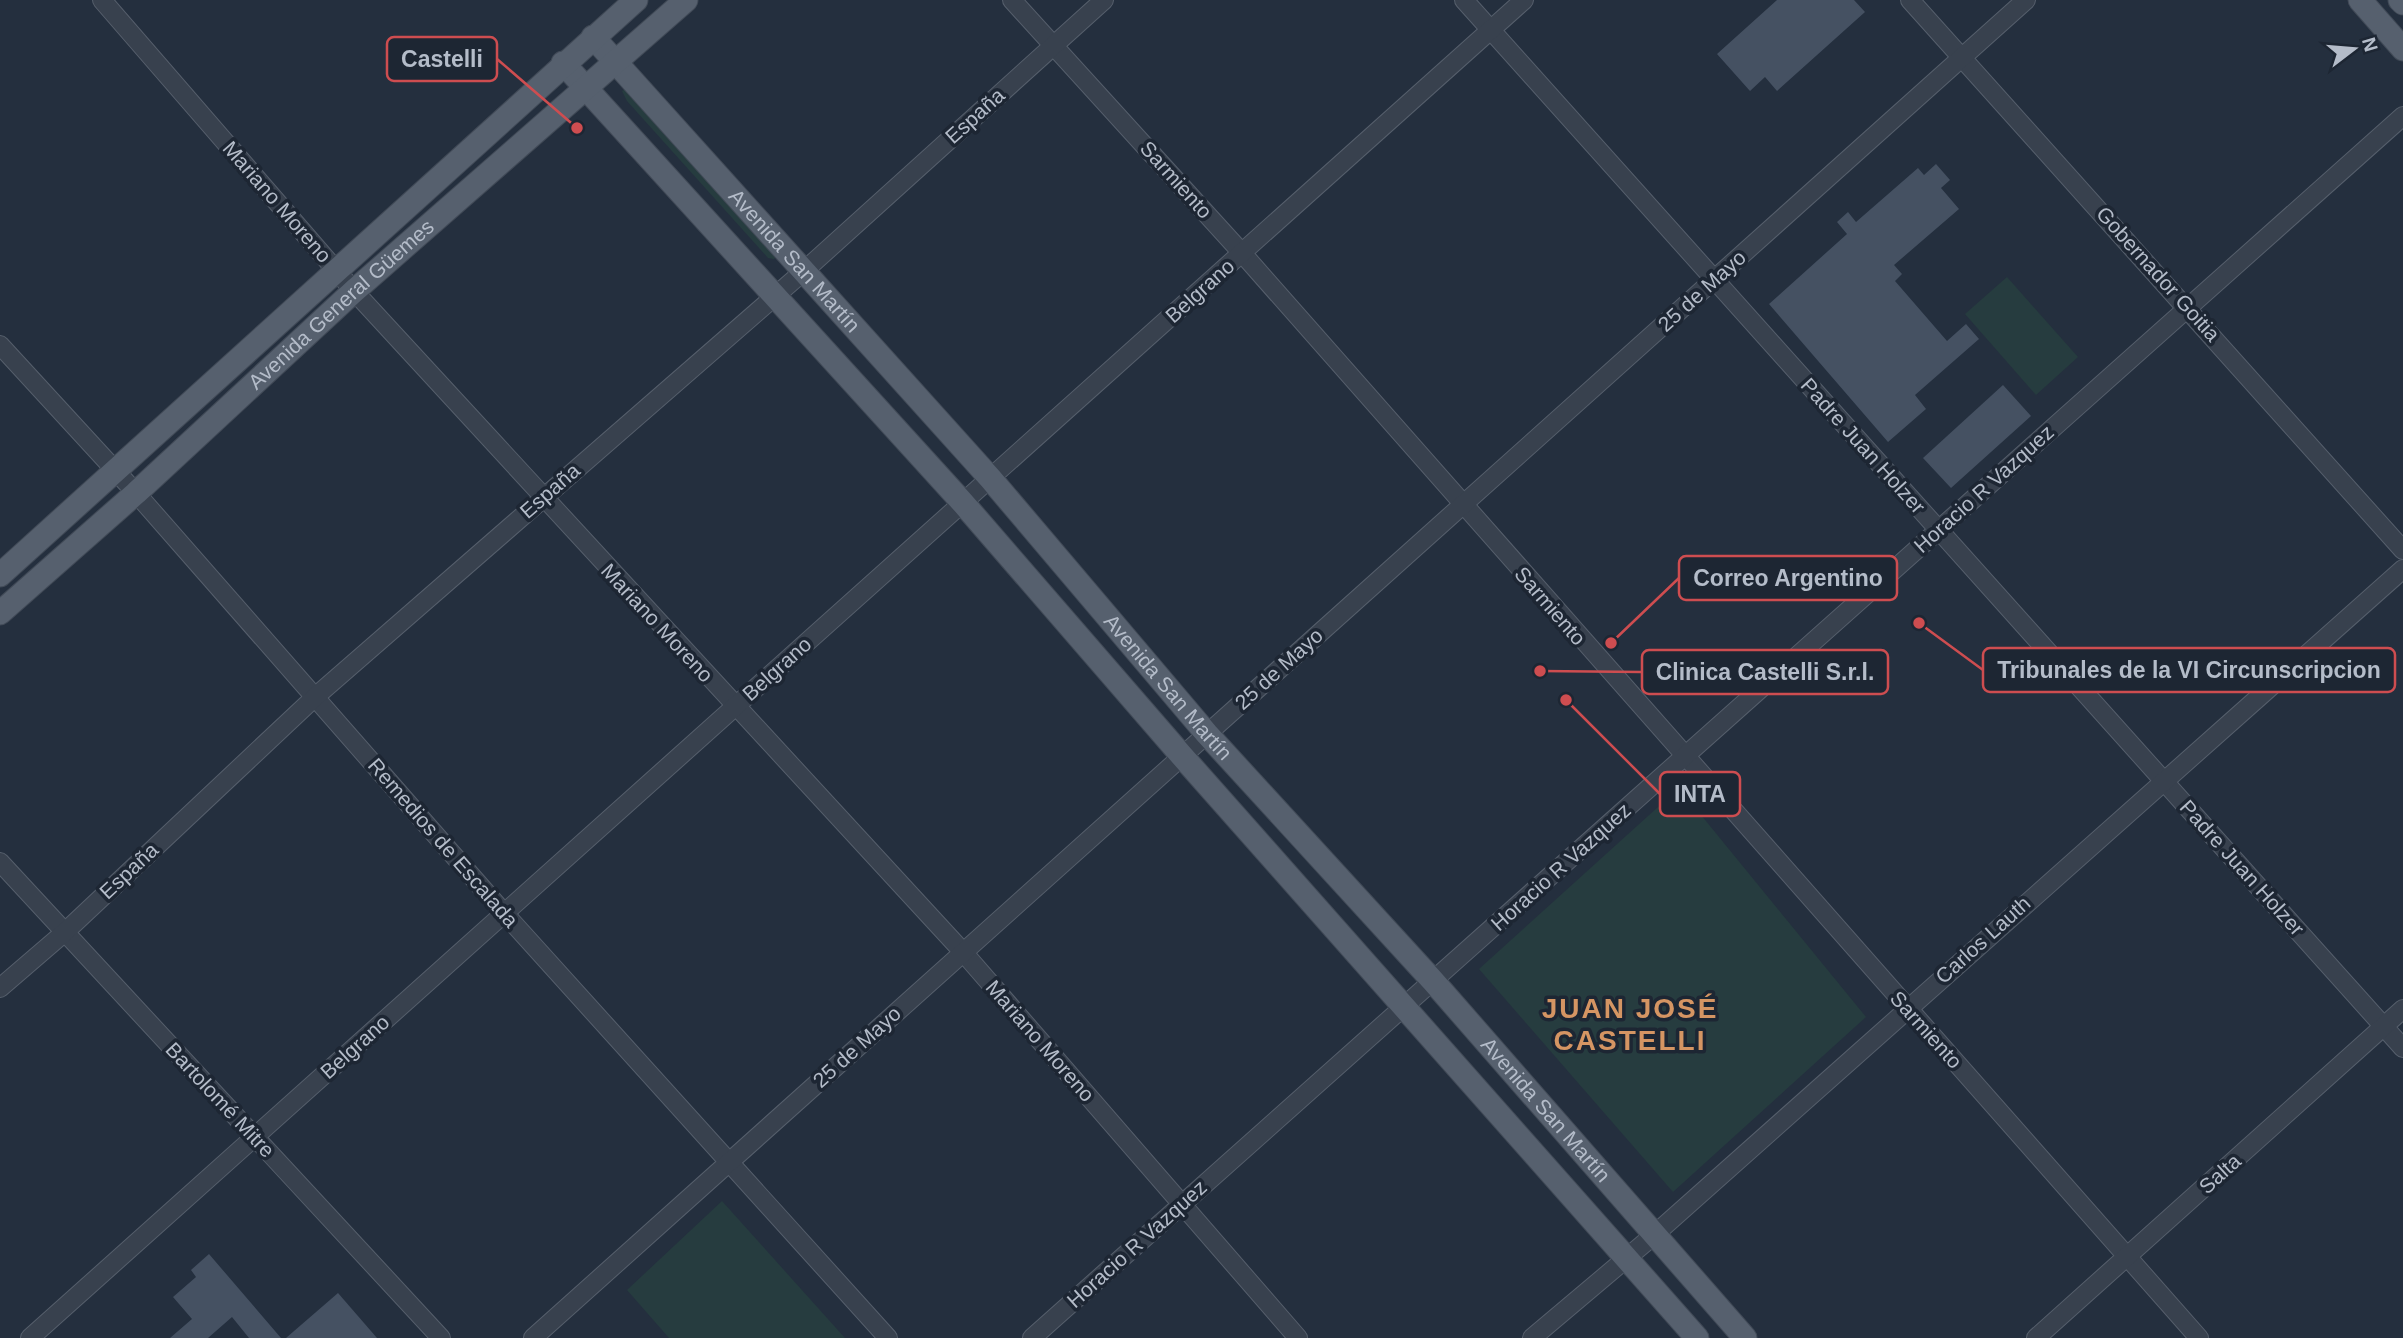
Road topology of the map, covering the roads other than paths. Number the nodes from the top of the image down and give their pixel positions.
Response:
1 (102, 0) edge
2 (636, 0) edge
3 (686, 0) edge
4 (1012, 0) edge
5 (1104, 0) edge
6 (1464, 0) edge
7 (1524, 0) edge
8 (1910, 0) edge
9 (2026, 0) edge
10 (2360, 0) edge
11 (1491, 30) junction
12 (593, 37) junction
13 (1053, 45) junction
14 (2403, 49) edge
15 (1962, 58) junction
16 (617, 62) junction
17 (563, 63) junction
18 (587, 88) junction
19 (2403, 116) edge
20 (1242, 253) junction
21 (336, 271) junction
22 (804, 271) junction
23 (1714, 279) junction
24 (354, 290) junction
25 (775, 296) junction
26 (2188, 307) junction
27 (0, 345) edge
28 (115, 473) junction
29 (990, 478) junction
30 (136, 493) junction
31 (542, 497) junction
32 (963, 503) junction
33 (1462, 506) junction
34 (1939, 530) junction
35 (2403, 550) edge
36 (2403, 569) edge
37 (0, 575) edge
38 (0, 613) edge
39 (314, 697) junction
40 (735, 707) junction
41 (1207, 734) junction
42 (1182, 756) junction
43 (1684, 757) junction
44 (2162, 780) junction
45 (0, 862) edge
46 (505, 914) junction
47 (65, 932) junction
48 (963, 953) junction
49 (1433, 981) junction
50 (0, 988) edge
51 (1403, 1007) junction
52 (1906, 1008) junction
53 (2403, 1009) edge
54 (2384, 1027) junction
55 (2403, 1048) edge
56 (255, 1137) junction
57 (729, 1162) junction
58 (1182, 1204) junction
59 (1654, 1235) junction
60 (1626, 1257) junction
61 (2127, 1257) junction
62 (30, 1338) edge
63 (441, 1338) edge
64 (533, 1338) edge
65 (888, 1338) edge
66 (1032, 1338) edge
67 (1298, 1338) edge
68 (1532, 1338) edge
69 (1697, 1338) edge
70 (1745, 1338) edge
71 (2036, 1338) edge
72 (2199, 1338) edge

1 - 21 street, Mariano Moreno
2 - 12 main road, Avenida General Güemes
3 - 16 main road, Avenida General Güemes
4 - 13 street, Sarmiento
5 - 13 street, España
6 - 11 street, Padre Juan Holzer
7 - 11 street, Belgrano
8 - 15 street, Gobernador Goitia
9 - 15 street, 25 de Mayo
10 - 14 main road
11 - 20 street, Belgrano
11 - 23 street, Padre Juan Holzer
12 - 16 main road, Avenida San Martín
12 - 17 main road, Avenida General Güemes
13 - 20 street, Sarmiento
13 - 22 street, España
15 - 23 street, 25 de Mayo
15 - 26 street, Gobernador Goitia
16 - 18 main road, Avenida General Güemes
16 - 22 main road, Avenida San Martín
17 - 18 main road, Avenida San Martín
17 - 21 main road, Avenida General Güemes
18 - 24 main road, Avenida General Güemes
18 - 25 main road, Avenida San Martín
19 - 26 street, Horacio R Vazquez
20 - 29 street, Belgrano
20 - 33 street, Sarmiento
21 - 24 street, Mariano Moreno
21 - 28 main road, Avenida General Güemes
22 - 25 street, España
22 - 29 main road, Avenida San Martín
23 - 33 street, 25 de Mayo
23 - 34 street, Padre Juan Holzer
24 - 30 main road, Avenida General Güemes
24 - 31 street, Mariano Moreno
25 - 31 street, España
25 - 32 main road, Avenida San Martín
26 - 34 street, Horacio R Vazquez
26 - 35 street, Gobernador Goitia
27 - 28 street, Remedios de Escalada
28 - 30 street, Remedios de Escalada
28 - 37 main road, Avenida General Güemes
29 - 32 street, Belgrano
29 - 41 main road, Avenida San Martín
30 - 38 main road, Avenida General Güemes
30 - 39 street, Remedios de Escalada
31 - 39 street, España
31 - 40 street, Mariano Moreno
32 - 40 street, Belgrano
32 - 42 main road, Avenida San Martín
33 - 41 street, 25 de Mayo
33 - 43 street, Sarmiento
34 - 43 street, Horacio R Vazquez
34 - 44 street, Padre Juan Holzer
36 - 44 street, Carlos Lauth
39 - 46 street, Remedios de Escalada
39 - 47 street, España
40 - 46 street, Belgrano
40 - 48 street, Mariano Moreno
41 - 42 street, 25 de Mayo
41 - 49 main road, Avenida San Martín
42 - 48 street, 25 de Mayo
42 - 51 main road, Avenida San Martín
43 - 49 street, Horacio R Vazquez
43 - 52 street, Sarmiento
44 - 52 street, Carlos Lauth
44 - 54 street, Padre Juan Holzer
45 - 47 street, Bartolomé Mitre
46 - 56 street, Belgrano
46 - 57 street, Remedios de Escalada
47 - 50 street, España
47 - 56 street, Bartolomé Mitre
48 - 57 street, 25 de Mayo
48 - 58 street, Mariano Moreno
49 - 51 street, Horacio R Vazquez
49 - 59 main road, Avenida San Martín
51 - 58 street, Horacio R Vazquez
51 - 60 main road, Avenida San Martín
52 - 59 street, Carlos Lauth
52 - 61 street, Sarmiento
53 - 54 street, Salta
54 - 55 street, Padre Juan Holzer
54 - 61 street, Salta
56 - 62 street, Belgrano
56 - 63 street, Bartolomé Mitre
57 - 64 street, 25 de Mayo
57 - 65 street, Remedios de Escalada
58 - 66 street, Horacio R Vazquez
58 - 67 street, Mariano Moreno
59 - 60 street, Carlos Lauth
59 - 70 main road, Avenida San Martín
60 - 68 street, Carlos Lauth
60 - 69 main road, Avenida San Martín
61 - 71 street, Salta
61 - 72 street, Sarmiento

